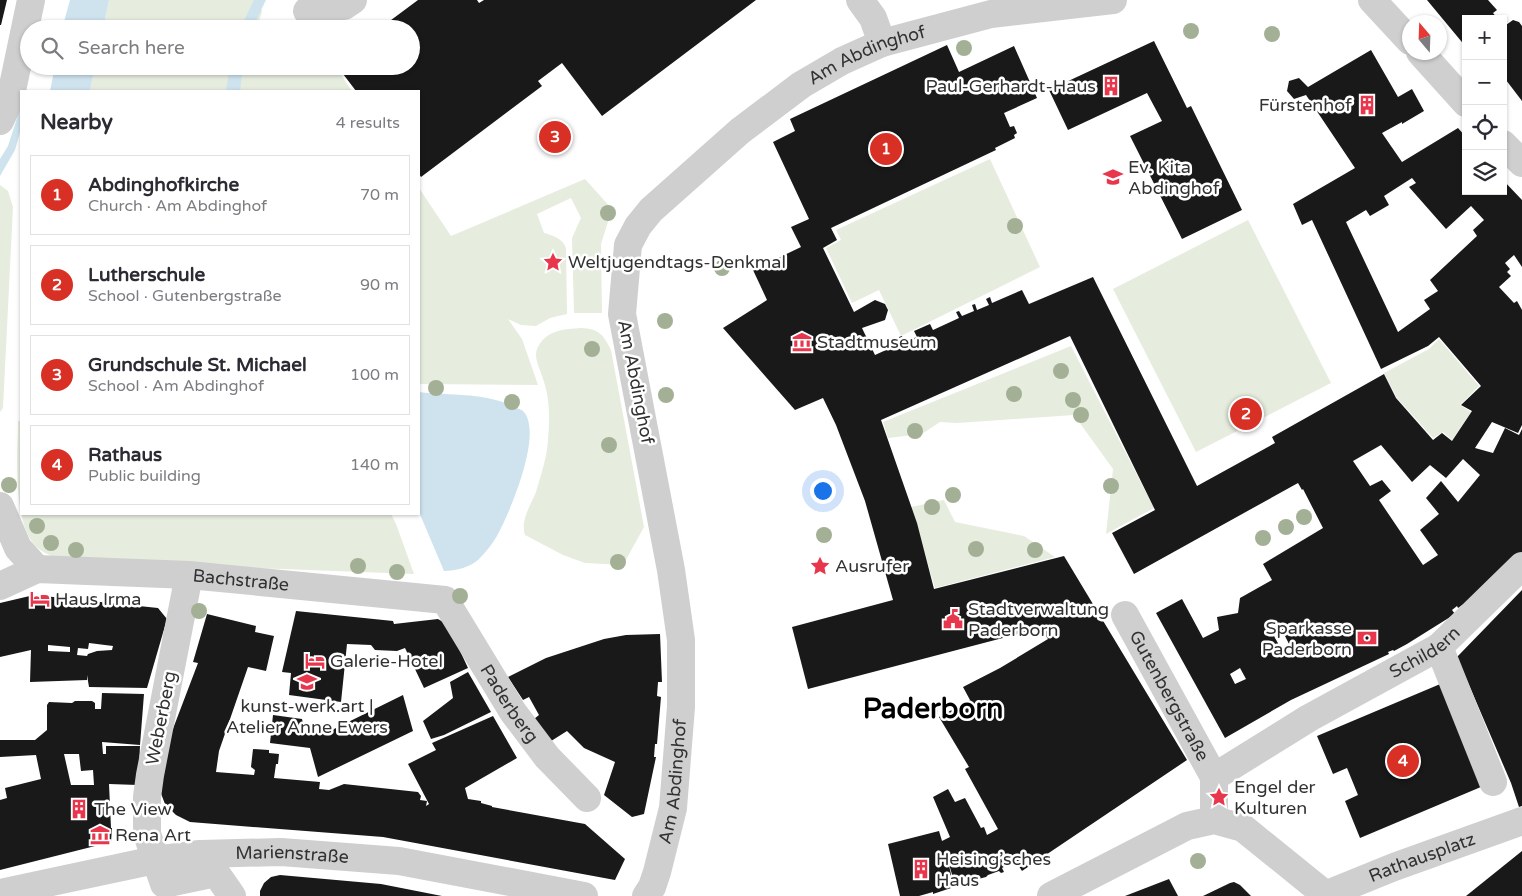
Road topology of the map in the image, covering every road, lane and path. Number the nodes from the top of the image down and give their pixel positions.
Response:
1 (31, 0) edge
2 (354, 0) edge
3 (860, 0) edge
4 (1113, 0) edge
5 (1372, 0) edge
6 (307, 11) dead end
7 (27, 20) edge
8 (1402, 32) edge
9 (882, 43) junction
10 (20, 52) edge
11 (1427, 60) edge
12 (1462, 99) edge
13 (0, 121) edge
14 (1507, 148) edge
15 (1522, 164) edge
16 (0, 506) edge
17 (1522, 566) edge
18 (37, 569) junction
19 (189, 575) junction
20 (0, 586) edge
21 (445, 600) joint
22 (1125, 615) dead end
23 (1439, 648) junction
24 (1214, 777) junction
25 (1493, 782) dead end
26 (587, 798) dead end
27 (1214, 820) junction
28 (1520, 822) edge
29 (155, 860) junction
30 (0, 893) edge
31 (1326, 895) edge
32 (232, 896) edge
33 (584, 896) edge
34 (646, 896) edge
35 (1051, 896) edge

1 - 7 street
2 - 6 street
3 - 9 street
4 - 9 street, Am Abdinghof
5 - 8 street
9 - 34 street, Am Abdinghof
10 - 13 street
11 - 12 street
14 - 15 street
16 - 18 street
17 - 23 street, Schildern
18 - 19 street, Bachstraße
18 - 20 street
19 - 21 street, Bachstraße
19 - 29 street, Weberberg
21 - 26 street, Paderberg
22 - 24 street, Gutenbergstraße
23 - 24 street, Schildern
23 - 25 street
24 - 27 street
27 - 31 street, Rathausplatz
27 - 35 street, Rathausplatz
28 - 31 street, Rathausplatz
29 - 30 street, Marienstraße
29 - 32 street, Weberberg
29 - 33 street, Marienstraße

